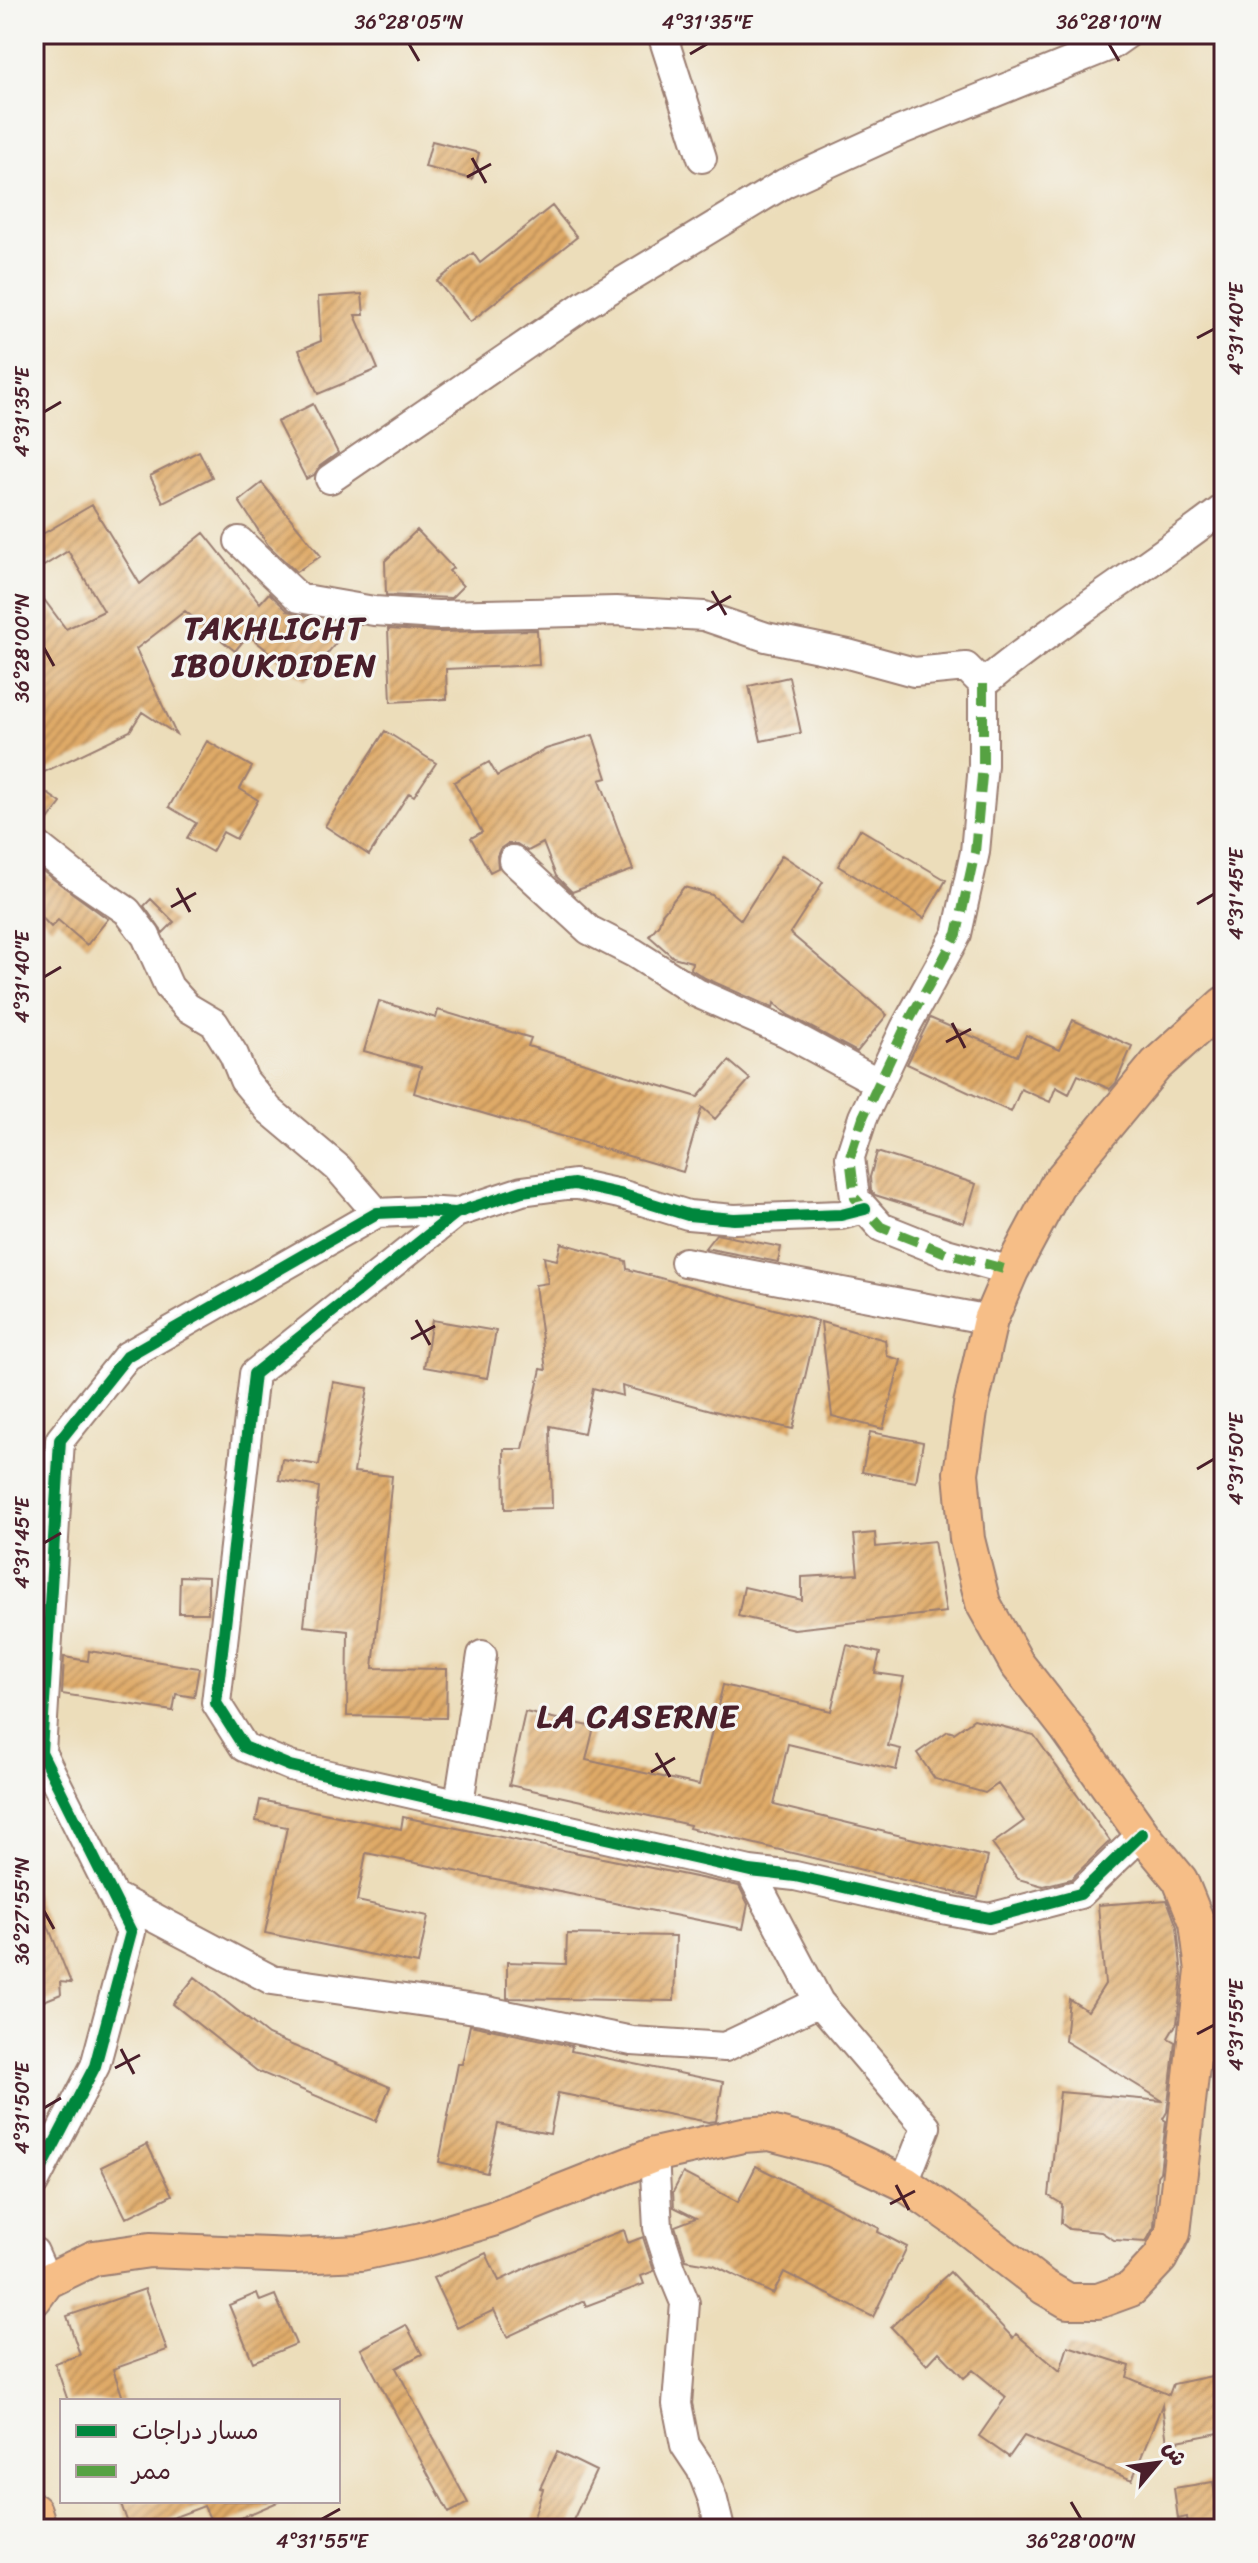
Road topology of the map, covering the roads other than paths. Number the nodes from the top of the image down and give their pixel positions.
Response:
1 (662, 34) edge
2 (1127, 34) edge
3 (702, 158) dead end
4 (330, 479) dead end
5 (1224, 508) edge
6 (239, 541) dead end
7 (983, 684) junction
8 (34, 843) edge
9 (513, 860) dead end
10 (1224, 1004) edge
11 (879, 1083) junction
12 (865, 1209) junction
13 (377, 1213) junction
14 (456, 1213) junction
15 (685, 1262) dead end
16 (1011, 1271) junction
17 (990, 1320) junction
18 (482, 1655) dead end
19 (459, 1803) junction
20 (1142, 1834) junction
21 (750, 1871) junction
22 (113, 1896) junction
23 (819, 2002) junction
24 (654, 2155) junction
25 (34, 2183) edge
26 (904, 2183) junction
27 (38, 2277) edge
28 (34, 2511) edge
29 (40, 2529) edge
30 (720, 2529) edge

1 - 3 street
2 - 4 street
5 - 7 street
6 - 7 street
7 - 11 street
8 - 13 street
9 - 11 street
10 - 16 main road
11 - 12 street
12 - 14 street
12 - 16 street
13 - 14 street
13 - 22 street
14 - 19 street
15 - 17 street
16 - 17 main road
17 - 20 main road
18 - 19 street
19 - 21 street
20 - 21 street
20 - 26 main road
21 - 23 street
22 - 23 street
22 - 25 street
23 - 26 street
24 - 26 main road
24 - 27 main road
24 - 30 street
28 - 29 main road

